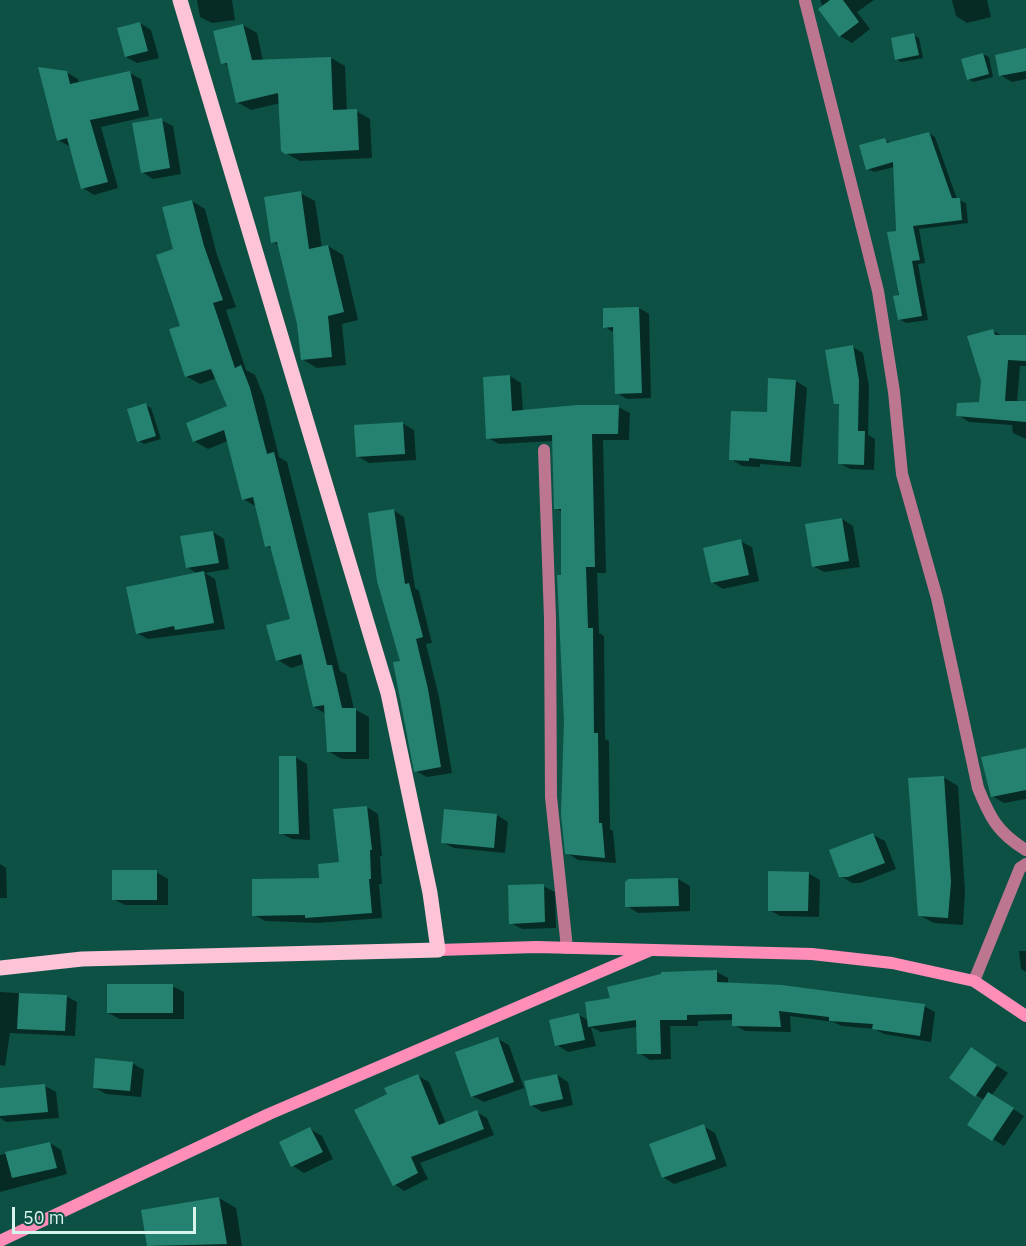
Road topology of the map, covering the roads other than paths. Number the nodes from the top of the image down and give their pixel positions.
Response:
1 (180, 0) edge
2 (805, 1) edge
3 (544, 450) dead end
4 (1026, 850) edge
5 (1026, 864) edge
6 (567, 948) junction
7 (438, 950) junction
8 (651, 950) junction
9 (0, 968) edge
10 (974, 981) junction
11 (1026, 1016) edge
12 (0, 1241) edge

1 - 7 main road
2 - 4 street
3 - 6 street
5 - 10 street
6 - 7 main road
6 - 8 main road
7 - 9 main road
8 - 10 main road
8 - 12 main road
10 - 11 main road

